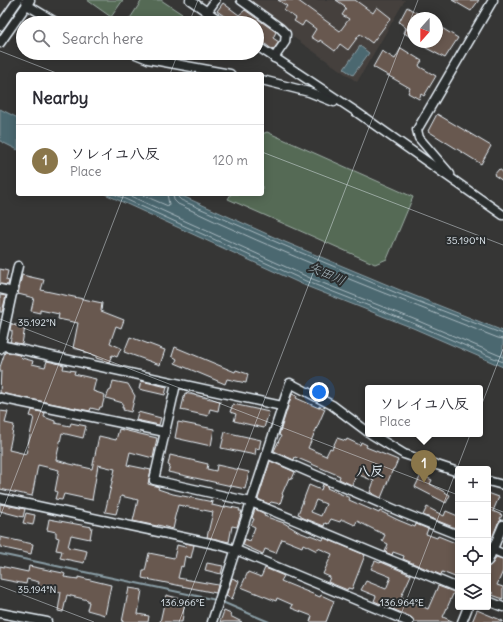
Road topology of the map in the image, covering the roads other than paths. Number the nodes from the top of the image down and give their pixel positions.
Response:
1 (18, 0) edge
2 (190, 0) edge
3 (214, 0) edge
4 (241, 0) edge
5 (492, 0) edge
6 (28, 2) edge
7 (207, 12) junction
8 (19, 16) edge
9 (47, 16) edge
10 (213, 16) edge
11 (263, 16) edge
12 (264, 17) edge
13 (16, 20) edge
14 (0, 26) edge
15 (0, 43) edge
16 (264, 51) edge
17 (274, 58) junction
18 (153, 60) edge
19 (219, 72) edge
20 (264, 80) edge
21 (308, 81) junction
22 (303, 90) junction
23 (355, 111) junction
24 (458, 183) junction
25 (503, 215) edge
26 (18, 266) dead end
27 (0, 289) edge
28 (13, 292) junction
29 (0, 346) edge
30 (176, 384) junction
31 (0, 398) edge
32 (282, 406) junction
33 (365, 430) edge
34 (165, 432) junction
35 (376, 437) edge
36 (267, 454) junction
37 (455, 471) edge
38 (491, 482) edge
39 (503, 485) edge
40 (0, 498) edge
41 (251, 502) junction
42 (503, 525) edge
43 (455, 534) edge
44 (491, 546) edge
45 (491, 548) edge
46 (236, 550) junction
47 (503, 554) edge
48 (455, 587) edge
49 (491, 602) edge
50 (503, 607) edge
51 (467, 610) edge
52 (0, 613) edge
53 (47, 622) edge
54 (212, 622) edge
55 (409, 622) edge
56 (462, 622) edge

1 - 14 street
2 - 7 street
3 - 7 street
4 - 11 street
5 - 24 street
6 - 8 street
6 - 9 street
7 - 10 street
12 - 17 street
13 - 15 street
16 - 17 street
17 - 21 street
18 - 19 street
20 - 22 street
21 - 22 street
21 - 23 street
22 - 23 street
23 - 24 street
24 - 25 street
26 - 28 street
27 - 28 street
28 - 29 street
29 - 30 street
30 - 32 street
30 - 34 street
31 - 34 street
32 - 33 street
32 - 36 street
34 - 41 street
35 - 37 street
36 - 41 street
36 - 43 street
38 - 39 street
40 - 46 street
41 - 46 street
41 - 48 street
42 - 44 street
45 - 47 street
46 - 54 street
46 - 55 street
49 - 50 street
51 - 56 street
52 - 53 street

